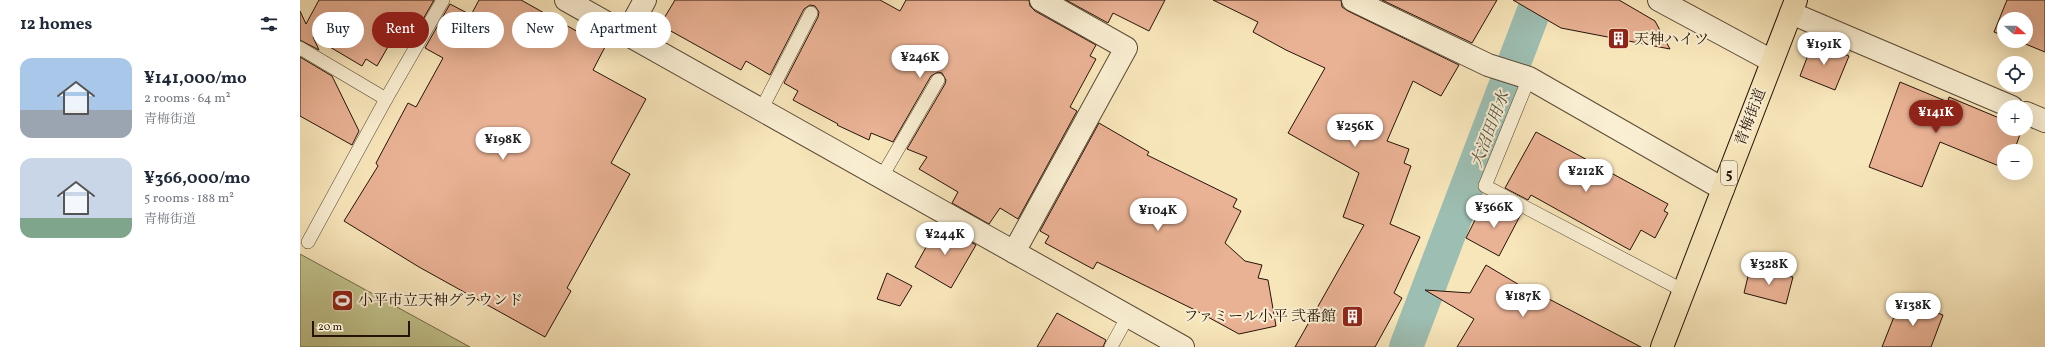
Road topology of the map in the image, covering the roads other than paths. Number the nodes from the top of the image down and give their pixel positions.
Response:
1 (443, 0) edge
2 (566, 0) edge
3 (645, 0) edge
4 (1041, 0) edge
5 (1353, 0) edge
6 (1659, 0) edge
7 (1793, 7) edge
8 (587, 12) edge
9 (638, 12) edge
10 (811, 13) dead end
11 (300, 48) edge
12 (649, 48) edge
13 (1772, 61) junction
14 (1526, 77) junction
15 (938, 80) dead end
16 (386, 99) junction
17 (1997, 100) edge
18 (761, 110) junction
19 (2033, 116) edge
20 (2045, 121) edge
21 (881, 178) junction
22 (1723, 188) junction
23 (308, 242) dead end
24 (1014, 252) junction
25 (1684, 292) junction
26 (1128, 316) junction
27 (1111, 347) edge
28 (1183, 347) edge
29 (1662, 347) edge

1 - 16 lane
2 - 8 street
3 - 9 street
4 - 24 street
5 - 14 street
6 - 13 street
7 - 13 main road, 青梅街道 / 5
7 - 17 street
10 - 18 lane
11 - 16 lane
12 - 18 street
13 - 22 main road, 青梅街道 / 5
14 - 22 street
14 - 25 lane
15 - 21 lane
16 - 23 lane
18 - 21 street
19 - 20 street
21 - 24 street
22 - 25 main road, 青梅街道 / 5
24 - 26 street
25 - 29 main road, 青梅街道 / 5
26 - 27 lane
26 - 28 street

